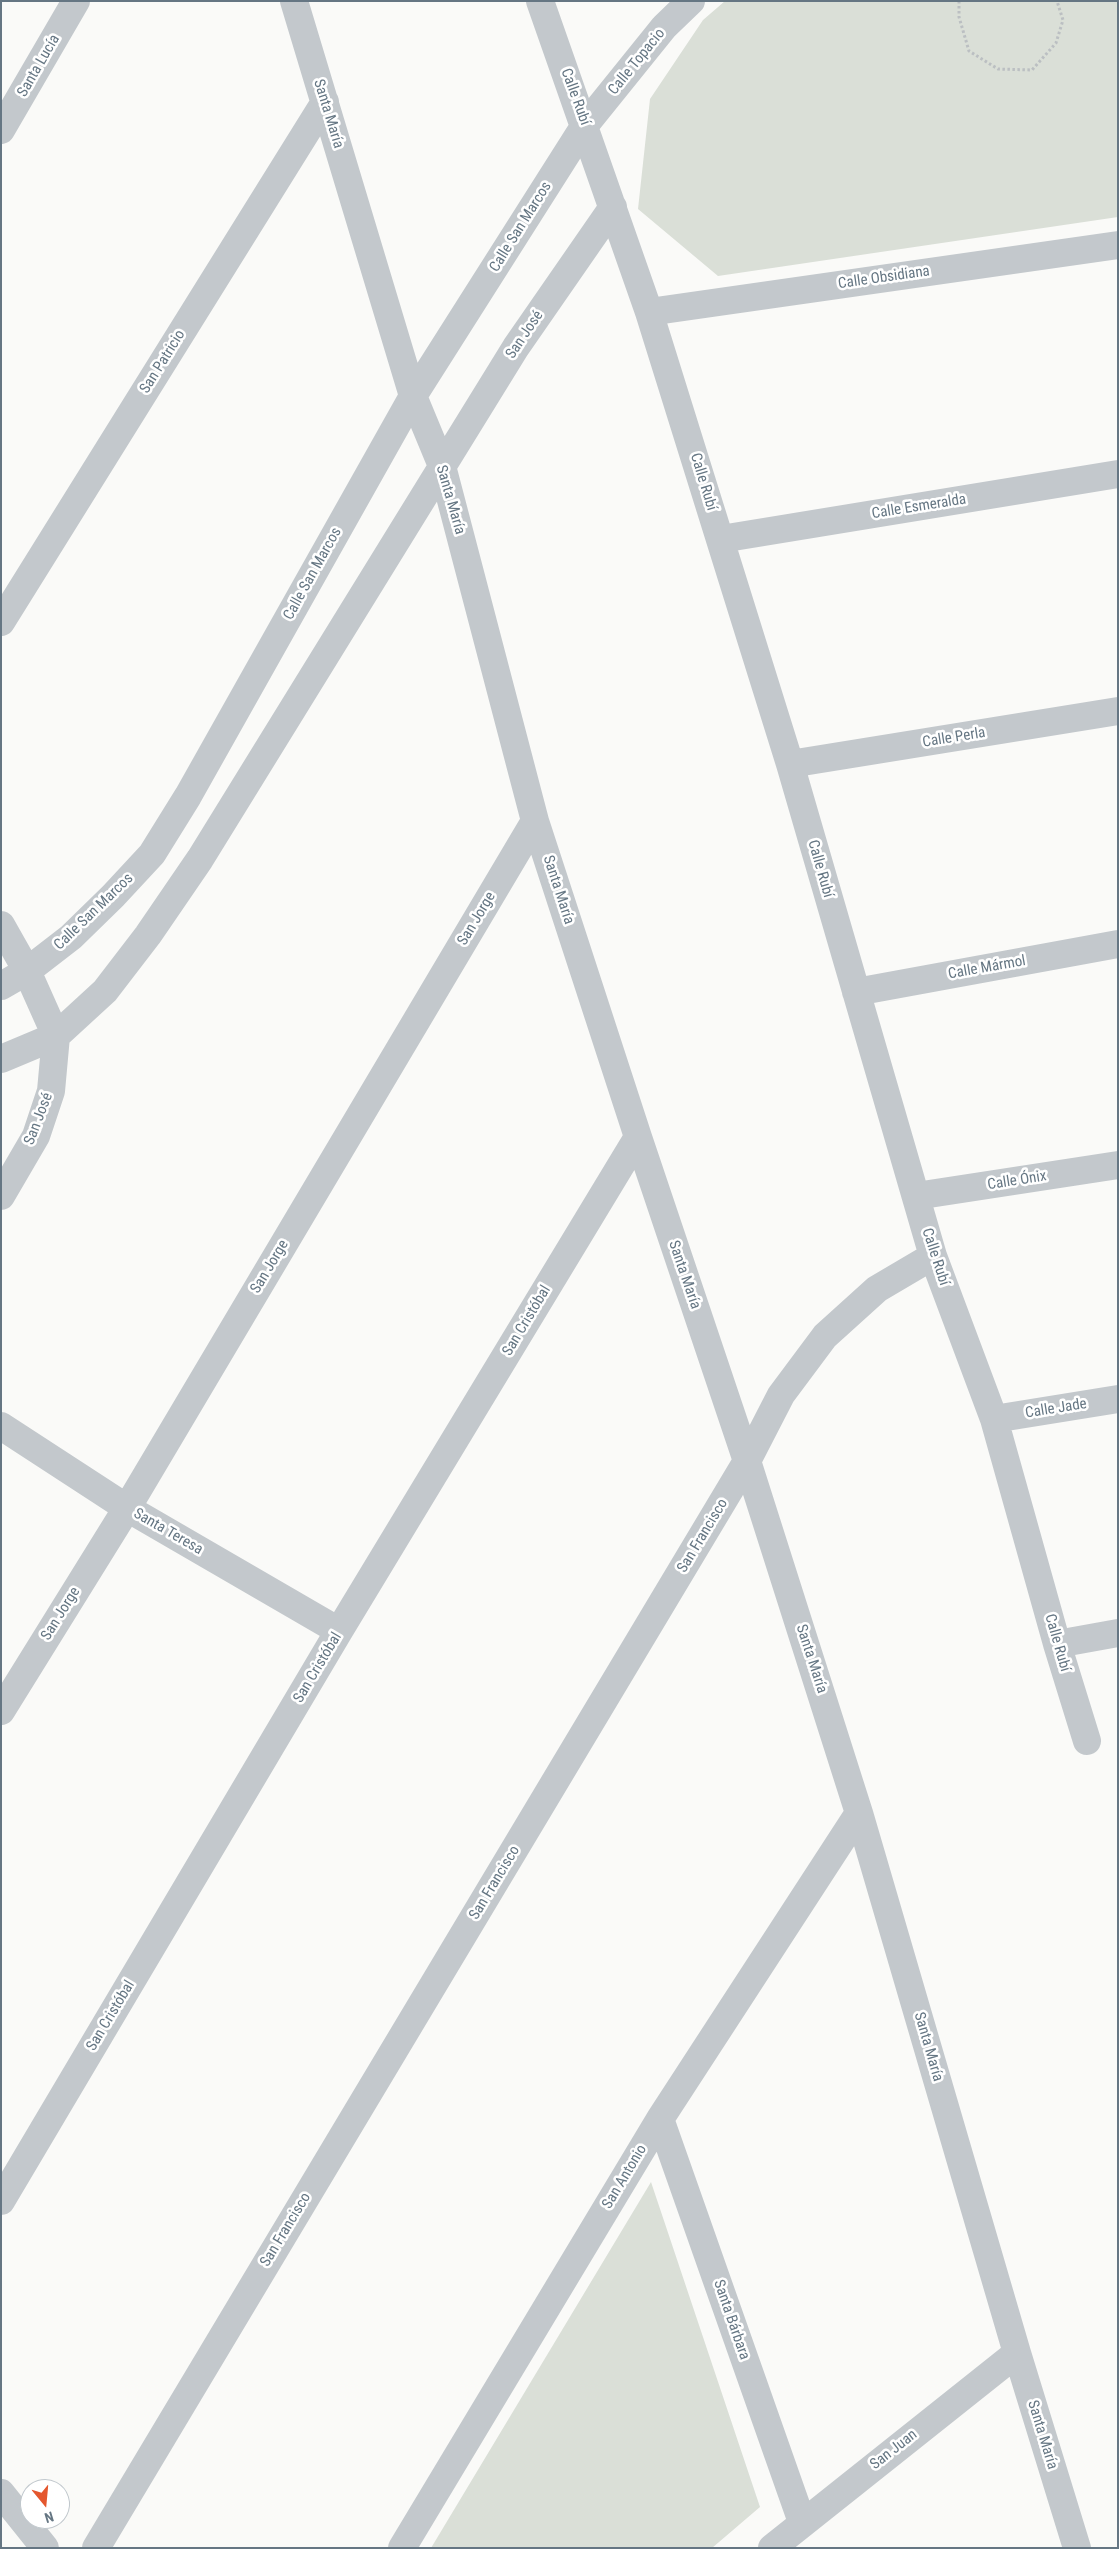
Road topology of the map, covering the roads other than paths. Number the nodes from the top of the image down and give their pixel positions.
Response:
1 (76, 1) edge
2 (294, 1) edge
3 (540, 1) edge
4 (691, 1) edge
5 (325, 102) junction
6 (585, 125) junction
7 (1, 130) edge
8 (613, 207) junction
9 (1118, 246) edge
10 (650, 312) junction
11 (413, 396) junction
12 (442, 466) junction
13 (1118, 474) edge
14 (721, 539) junction
15 (1, 622) edge
16 (1118, 711) edge
17 (790, 764) junction
18 (536, 821) junction
19 (1, 925) edge
20 (1118, 944) edge
21 (27, 971) junction
22 (1, 986) edge
23 (856, 992) junction
24 (56, 1036) junction
25 (1, 1059) edge
26 (638, 1137) junction
27 (1118, 1165) edge
28 (1, 1196) edge
29 (916, 1196) junction
30 (933, 1256) junction
31 (1118, 1399) edge
32 (994, 1419) junction
33 (1, 1426) edge
34 (747, 1461) junction
35 (127, 1508) junction
36 (339, 1631) junction
37 (1118, 1633) edge
38 (1057, 1644) junction
39 (1, 1711) edge
40 (1087, 1741) dead end
41 (860, 1813) junction
42 (660, 2119) junction
43 (1, 2201) edge
44 (1017, 2354) junction
45 (1, 2493) edge
46 (802, 2522) junction
47 (45, 2548) edge
48 (96, 2548) edge
49 (402, 2548) edge
50 (772, 2548) edge
51 (1077, 2548) edge

1 - 7 street, Santa Lucía
2 - 5 street, Santa María
3 - 6 street, Calle Rubí
4 - 6 street, Calle Topacio
5 - 11 street, Santa María
5 - 15 street, San Patricio
6 - 8 street, Calle Rubí
6 - 11 street, Calle San Marcos
8 - 10 street, Calle Rubí
8 - 12 street, San José
9 - 10 street, Calle Obsidiana
10 - 14 street, Calle Rubí
11 - 12 street, Santa María
11 - 21 street, Calle San Marcos
12 - 18 street, Santa María
12 - 24 street
13 - 14 street, Calle Esmeralda
14 - 17 street, Calle Rubí
16 - 17 street, Calle Perla
17 - 23 street, Calle Rubí
18 - 26 street, Santa María
18 - 35 street, San Jorge
19 - 21 street
20 - 23 street, Calle Mármol
21 - 22 street, Calle San Marcos
21 - 24 street
23 - 29 street, Calle Rubí
24 - 25 street
24 - 28 street, San José
26 - 34 street, Santa María
26 - 36 street, San Cristóbal
27 - 29 street, Calle Ónix
29 - 30 street, Calle Rubí
30 - 32 street, Calle Rubí
30 - 34 street, San Francisco
31 - 32 street, Calle Jade
32 - 38 street, Calle Rubí
33 - 35 street, Santa Teresa
34 - 41 street, Santa María
34 - 48 street, San Francisco
35 - 36 street, Santa Teresa
35 - 39 street, San Jorge
36 - 43 street, San Cristóbal
37 - 38 street
38 - 40 street, Calle Rubí
41 - 42 street, San Antonio
41 - 44 street, Santa María
42 - 46 street, Santa Bárbara
42 - 49 street, San Antonio
44 - 46 street, San Juan
44 - 51 street, Santa María
45 - 47 street
46 - 50 street, San Juan

